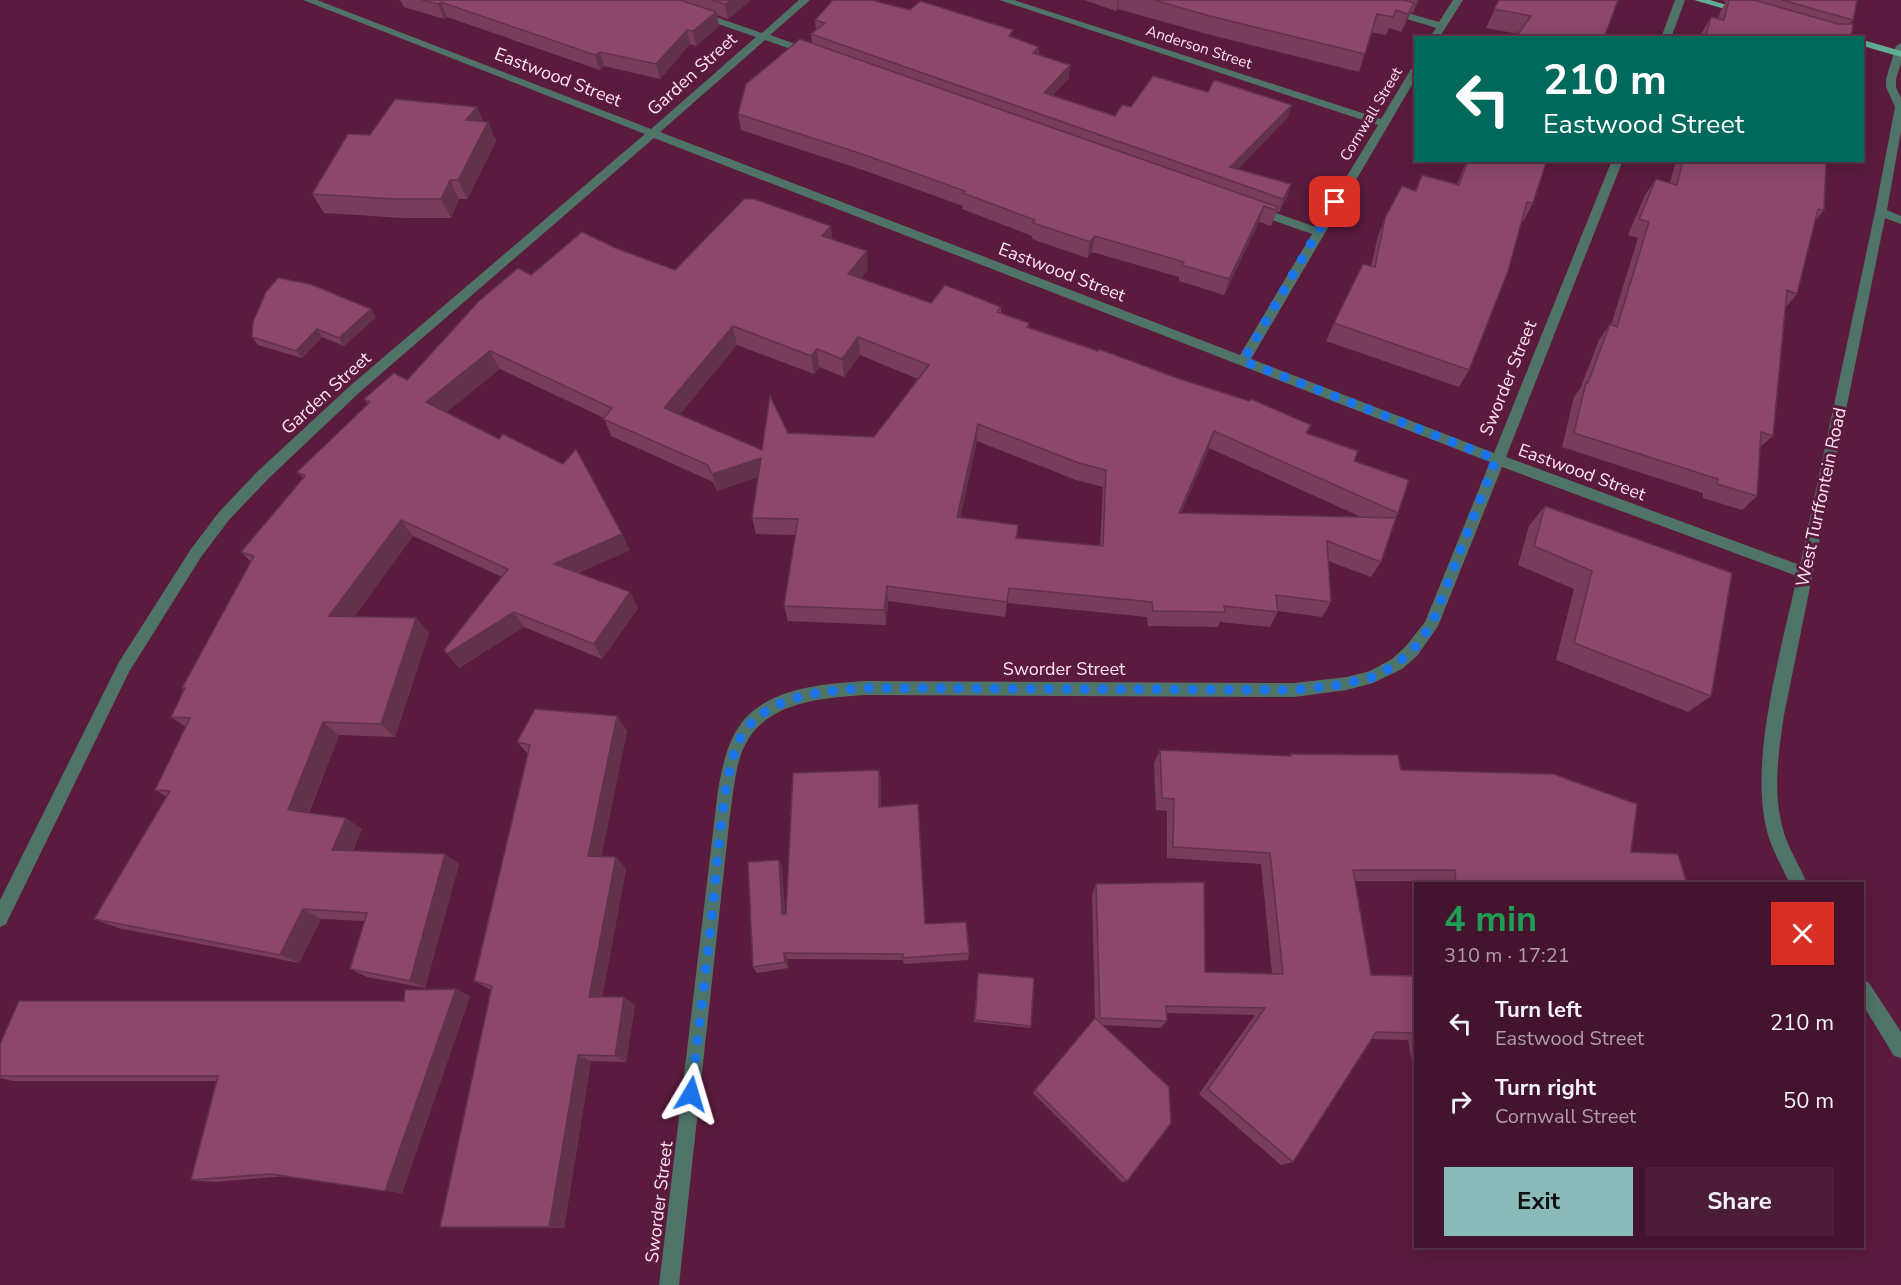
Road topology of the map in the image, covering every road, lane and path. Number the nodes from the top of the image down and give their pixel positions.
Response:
1 (308, 0) edge
2 (805, 0) edge
3 (1004, 0) edge
4 (1352, 0) edge
5 (1458, 0) edge
6 (1680, 0) edge
7 (1699, 0) edge
8 (686, 11) edge
9 (1754, 14) edge
10 (1441, 26) junction
11 (763, 36) junction
12 (1435, 36) edge
13 (1667, 36) edge
14 (1864, 44) edge
15 (1900, 51) edge
16 (818, 55) edge
17 (1414, 72) edge
18 (1900, 107) edge
19 (1384, 123) junction
20 (653, 134) junction
21 (1617, 162) edge
22 (1240, 204) edge
23 (1881, 212) junction
24 (1901, 220) edge
25 (1318, 232) junction
26 (1243, 361) junction
27 (1496, 459) junction
28 (1804, 573) junction
29 (1798, 882) edge
30 (0, 918) edge
31 (1864, 990) edge
32 (1901, 1049) edge
33 (669, 1285) edge

1 - 20 street, Eastwood Street
2 - 11 street, Garden Street
3 - 19 street, Anderson Street
4 - 10 street
5 - 10 street
6 - 13 street
7 - 9 main road
8 - 11 street
10 - 12 street
11 - 16 street
11 - 20 street, Garden Street
14 - 15 main road
15 - 18 street, West Turffontein Road
17 - 19 street, Cornwall Street
18 - 23 street, West Turffontein Road
19 - 25 street, Cornwall Street
20 - 26 street, Eastwood Street
20 - 30 street, Garden Street
21 - 27 street, Sworder Street
22 - 25 street
23 - 24 street
23 - 28 street, West Turffontein Road
25 - 26 street, Cornwall Street
26 - 27 street, Eastwood Street
27 - 28 street, Eastwood Street
27 - 33 street, Sworder Street
28 - 29 street, West Turffontein Road
31 - 32 street

